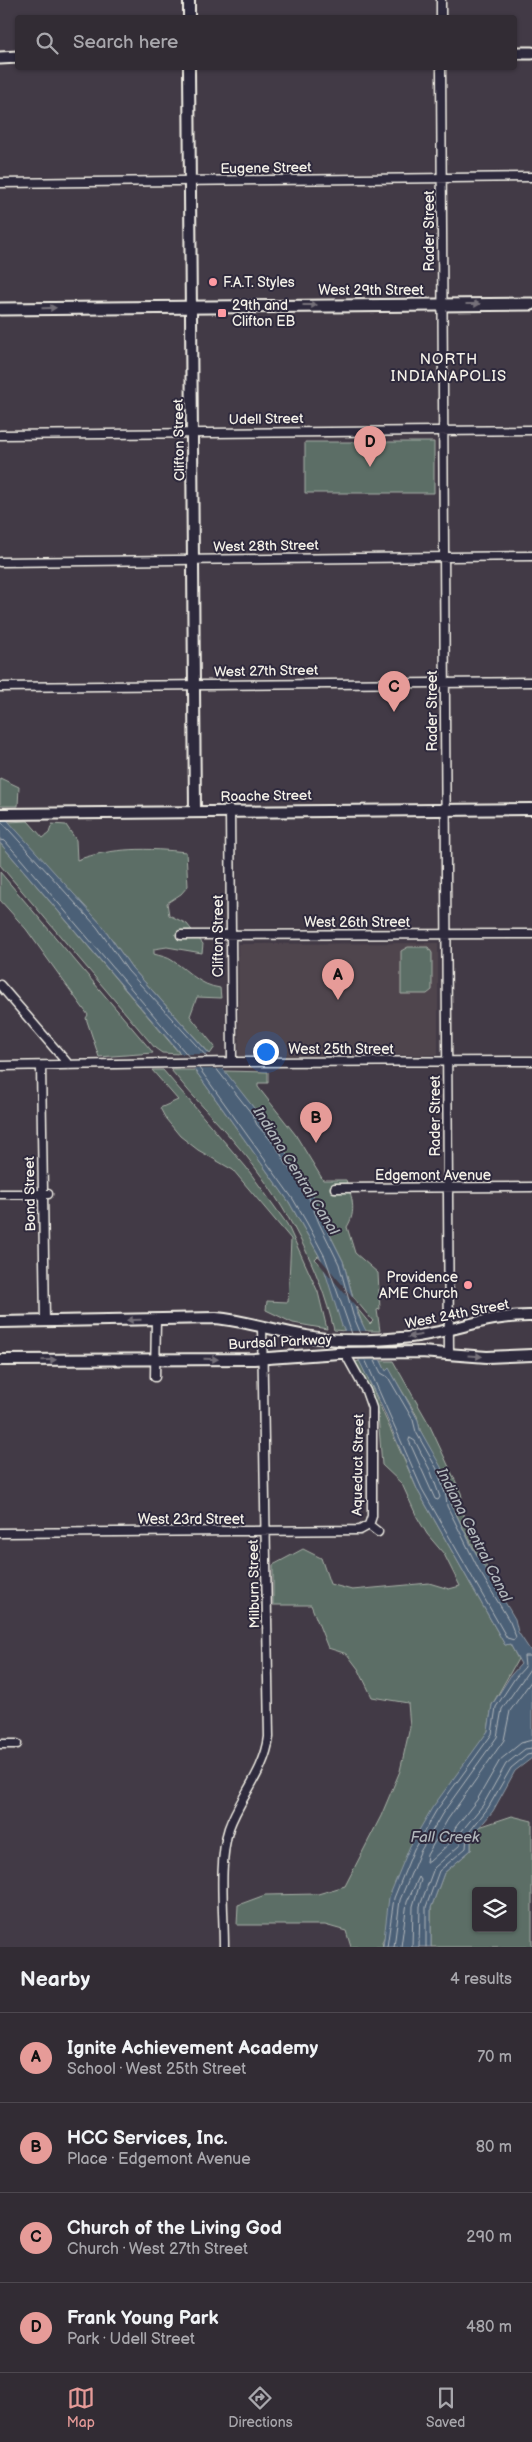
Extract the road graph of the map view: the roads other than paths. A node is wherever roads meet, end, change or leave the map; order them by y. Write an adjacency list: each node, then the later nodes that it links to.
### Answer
1 (189, 0): 3 (street)
2 (440, 0): 4 (street)
3 (189, 15)
4 (441, 15)
5 (517, 53): 6 (main road)
6 (532, 53)
7 (15, 57): 8 (main road)
8 (0, 58)
9 (189, 70): 13 (street, Clifton Street)
10 (441, 70): 12 (street, Rader Street)
11 (532, 177): 12 (street, Eugene Street)
12 (442, 178): 13 (street, Eugene Street); 15 (street, Rader Street)
13 (190, 181): 14 (street, Eugene Street); 17 (street, Clifton Street)
14 (0, 183)
15 (442, 304): 16 (main road, West 29th Street, one-way to 16); 17 (main road, West 29th Street, one-way to 15); 19 (street, Rader Street)
16 (532, 304)
17 (192, 306): 18 (main road, West 29th Street, one-way to 17); 21 (street, Clifton Street)
18 (0, 309)
19 (443, 430): 20 (street, Udell Street); 21 (street, Udell Street); 23 (street, Rader Street)
20 (532, 430)
21 (192, 433): 22 (street, Udell Street); 25 (street, Clifton Street)
22 (0, 435)
23 (444, 556): 24 (street, West 28th Street); 25 (street, West 28th Street); 27 (street, Rader Street)
24 (532, 556)
25 (194, 560): 26 (street, West 28th Street); 29 (street, Clifton Street)
26 (0, 562)
27 (445, 682): 28 (street, West 27th Street); 29 (street, West 27th Street); 31 (street, Rader Street)
28 (532, 682)
29 (194, 685): 30 (street, West 27th Street); 34 (street, Clifton Street)
30 (0, 687)
31 (445, 808): 32 (street, Roache Street); 33 (street, Roache Street); 37 (street, Rader Street)
32 (532, 809)
33 (230, 810): 34 (street, Roache Street); 36 (street, Clifton Street)
34 (195, 811): 35 (street, Roache Street)
35 (0, 814)
36 (232, 934): 37 (street, West 26th Street); 39 (street, West 26th Street); 43 (street, Clifton Street)
37 (446, 934): 38 (street, West 26th Street); 42 (street, Rader Street)
38 (532, 934)
39 (181, 935)
40 (0, 985): 44 (street)
41 (532, 1060): 42 (street, West 25th Street)
42 (447, 1061): 43 (street, West 25th Street); 47 (street, Rader Street)
43 (230, 1062): 44 (street, West 25th Street)
44 (69, 1065): 46 (street, West 25th Street)
45 (0, 1066): 46 (street, West 25th Street)
46 (40, 1066): 51 (street, Bond Street)
47 (448, 1187): 48 (street, Edgemont Avenue); 49 (street, Edgemont Avenue); 57 (street, Rader Street)
48 (532, 1187)
49 (335, 1188)
50 (0, 1194): 51 (street)
51 (45, 1194): 54 (street, Bond Street)
52 (532, 1316): 57 (street, West 24th Street)
53 (156, 1319): 54 (street, Burdsal Parkway, one-way to 54); 56 (street, Burdsal Parkway); 62 (street)
54 (45, 1321): 55 (street, Burdsal Parkway)
55 (0, 1322)
56 (262, 1326): 58 (street, Burdsal Parkway); 63 (street, Milburn Street)
57 (448, 1328): 58 (street, West 24th Street, one-way to 58); 60 (street, Rader Street)
58 (385, 1339)
59 (349, 1352): 60 (street, Burdsal Parkway); 63 (street, Burdsal Parkway); 66 (street, Aqueduct Street)
60 (449, 1354): 61 (street, Burdsal Parkway, one-way to 61)
61 (532, 1355)
62 (157, 1359): 63 (street, Burdsal Parkway, one-way to 63); 64 (street, Burdsal Parkway, one-way to 62); 65 (street)
63 (262, 1359): 67 (street, Milburn Street)
64 (0, 1360)
65 (155, 1377)
66 (369, 1525): 67 (street, West 23rd Street); 68 (street)
67 (265, 1531): 69 (street, West 23rd Street); 72 (street, Milburn Street)
68 (378, 1532)
69 (0, 1533)
70 (0, 1744): 71 (street)
71 (17, 1744)
72 (224, 1947)

